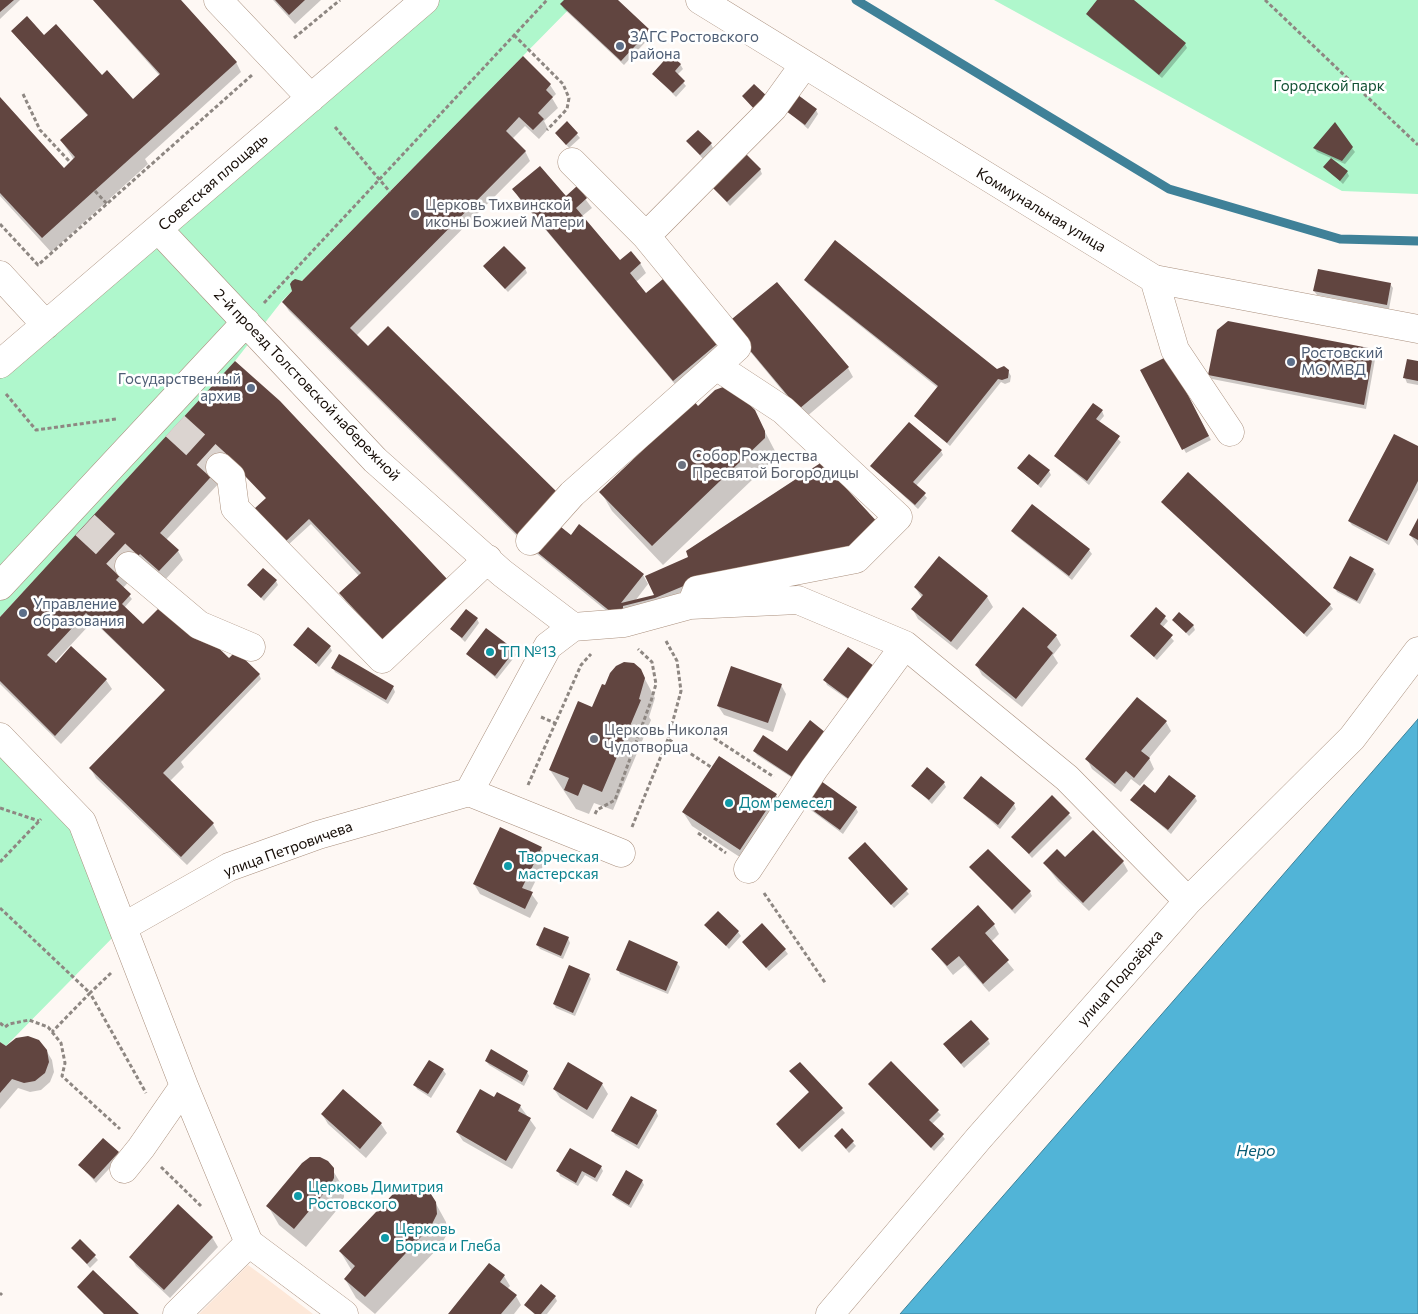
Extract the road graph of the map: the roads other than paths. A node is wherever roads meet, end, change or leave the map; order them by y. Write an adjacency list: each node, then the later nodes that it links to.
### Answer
1 (218, 0): 5 (street)
2 (425, 0): 5 (street, Советская площадь)
3 (700, 0): 4 (street, Коммунальная улица)
4 (804, 65): 8 (street); 10 (street, Коммунальная улица)
5 (311, 98): 7 (street, Советская площадь)
6 (572, 162): 8 (street)
7 (158, 229): 11 (street, 2-й проезд Толстовской набережной); 12 (street, Советская площадь)
8 (646, 236): 15 (street)
9 (0, 275): 12 (street)
10 (1154, 279): 13 (street, Коммунальная улица); 16 (street)
11 (246, 322): 19 (street, 2-й проезд Толстовской набережной); 20 (street)
12 (46, 325): 14 (street, Советская площадь)
13 (1418, 329)
14 (0, 364)
15 (716, 366): 19 (street); 21 (street)
16 (1230, 432)
17 (220, 467): 19 (street)
18 (129, 566): 24 (street)
19 (495, 566): 22 (street, 2-й проезд Толстовской набережной)
20 (0, 586)
21 (690, 605): 22 (street); 23 (street)
22 (573, 627): 27 (street)
23 (905, 645): 29 (street); 30 (street)
24 (251, 647)
25 (1418, 651): 30 (street, улица Подозёрка)
26 (0, 737): 31 (street)
27 (469, 792): 28 (street); 31 (street, улица Петровичева)
28 (621, 853)
29 (748, 869)
30 (1188, 901): 37 (street, улица Подозёрка)
31 (128, 940): 32 (street)
32 (184, 1086): 33 (street); 34 (street)
33 (124, 1169)
34 (248, 1243): 35 (street); 36 (street)
35 (177, 1314)
36 (344, 1314)
37 (830, 1314)

